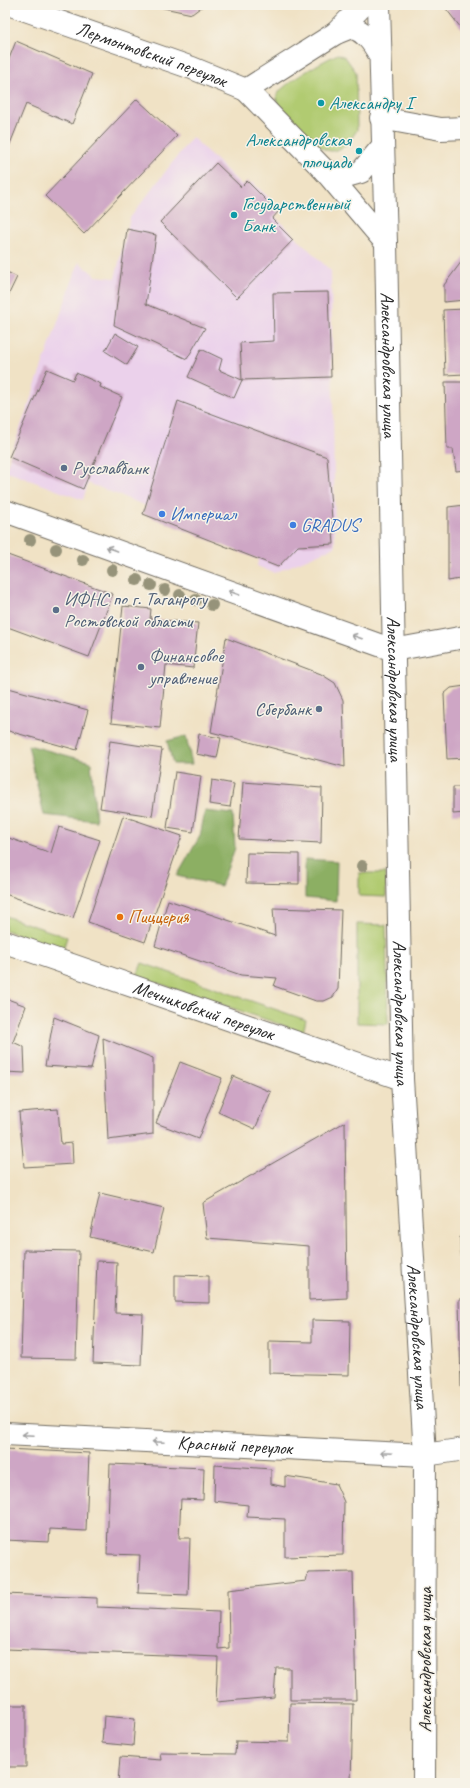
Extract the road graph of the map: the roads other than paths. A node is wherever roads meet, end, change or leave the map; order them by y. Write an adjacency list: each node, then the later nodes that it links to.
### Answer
1 (11, 5): 6 (main road, Лермонтовский переулок)
2 (363, 5): 4 (main road)
3 (379, 5): 5 (main road)
4 (336, 33): 5 (main road); 6 (main road)
5 (379, 54): 7 (main road)
6 (246, 90): 10 (main road)
7 (381, 118): 8 (main road); 9 (main road)
8 (465, 128)
9 (382, 147): 10 (main road); 11 (main road, Александровская улица)
10 (325, 171): 11 (main road)
11 (386, 243): 14 (main road, Александровская улица)
12 (5, 511): 14 (main road, one-way to 12)
13 (465, 637): 14 (main road)
14 (394, 650): 16 (main road, Александровская улица)
15 (5, 942): 16 (main road, Мечниковский переулок)
16 (402, 1079): 19 (main road, Александровская улица)
17 (5, 1434): 19 (main road, Красный переулок, one-way to 17)
18 (465, 1449): 19 (main road, Красный переулок)
19 (425, 1455): 20 (main road, Александровская улица)
20 (424, 1783)

